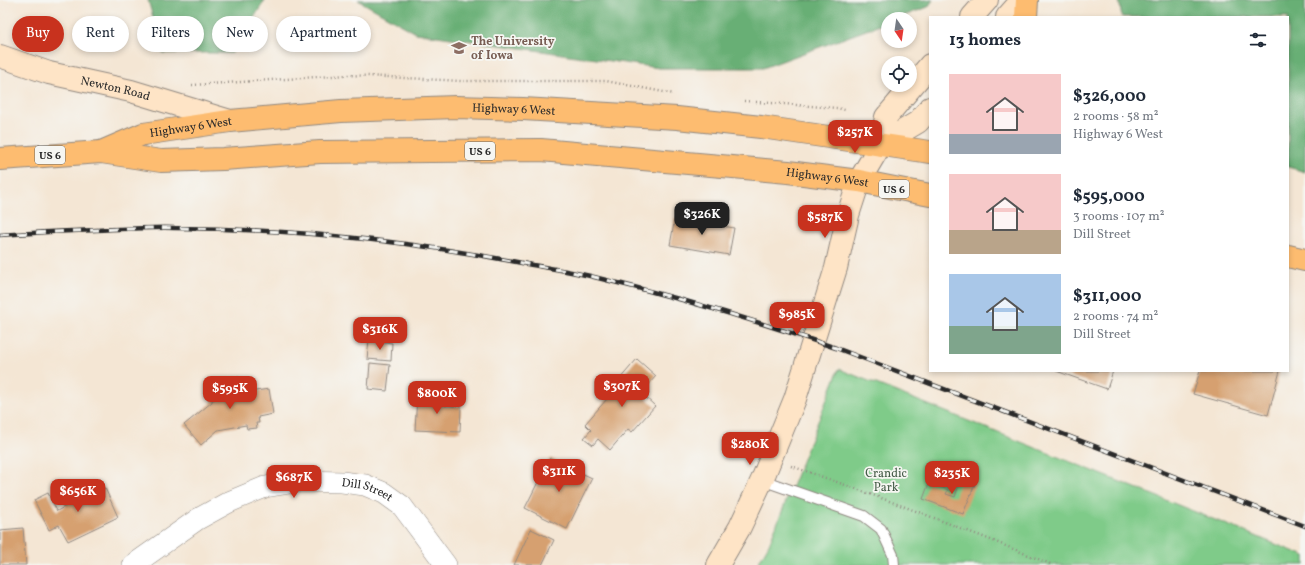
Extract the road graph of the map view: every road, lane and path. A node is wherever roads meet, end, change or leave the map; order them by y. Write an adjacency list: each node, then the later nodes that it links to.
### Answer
1 (987, 0): 4 (street)
2 (1022, 0): 5 (street)
3 (1027, 0): 6 (main road)
4 (973, 16)
5 (1008, 16)
6 (1026, 16)
7 (0, 56): 14 (street, Newton Road)
8 (929, 66): 15 (street)
9 (191, 85): 10 (path)
10 (679, 95)
11 (742, 101): 13 (path)
12 (929, 109): 15 (street)
13 (845, 110)
14 (230, 121): 15 (main road, Highway 6 West / US 6); 16 (main road, Highway 6 West / US 6)
15 (881, 144): 17 (main road, Highway 6 West / US 6); 19 (street)
16 (101, 152): 18 (main road, Highway 6 West / US 6); 19 (main road, Highway 6 West / US 6)
17 (929, 152)
18 (0, 159)
19 (859, 181): 20 (main road, Highway 6 West / US 6); 24 (street)
20 (929, 195)
21 (1289, 256): 22 (main road)
22 (1305, 260)
23 (788, 465): 29 (path)
24 (762, 480): 27 (street); 28 (lane)
25 (134, 565): 26 (street, Dill Street)
26 (446, 565)
27 (718, 565)
28 (894, 565)
29 (1053, 565)

